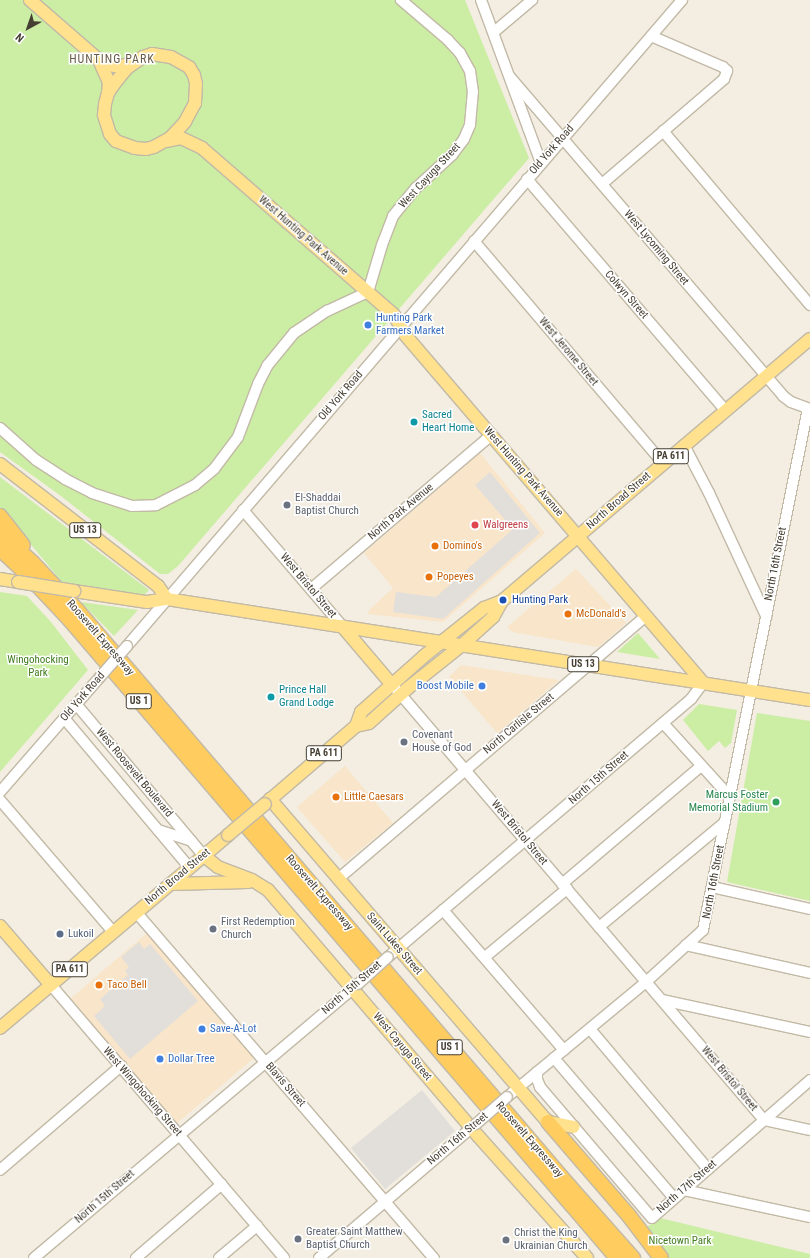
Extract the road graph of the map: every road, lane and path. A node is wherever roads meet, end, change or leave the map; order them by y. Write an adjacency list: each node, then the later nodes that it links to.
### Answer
1 (30, 0): 8 (main road, West Hunting Park Avenue)
2 (401, 0): 21 (street, West Cayuga Street)
3 (481, 0): 6 (street, West Lycoming Street)
4 (532, 0): 6 (street)
5 (682, 0): 7 (street, Old York Road)
6 (494, 32): 10 (street, West Lycoming Street)
7 (650, 36): 13 (street); 14 (street, Old York Road)
8 (99, 60): 9 (main road, West Hunting Park Avenue); 11 (main road, West Hunting Park Avenue)
9 (135, 62): 11 (main road, West Hunting Park Avenue); 12 (main road, West Hunting Park Avenue)
10 (510, 77): 14 (street, West Lycoming Street); 17 (street, West Lycoming Street)
11 (108, 94): 15 (main road, West Hunting Park Avenue)
12 (190, 114): 15 (main road, West Hunting Park Avenue); 16 (main road, West Hunting Park Avenue)
13 (663, 131): 19 (street); 22 (street)
14 (562, 138): 17 (street, Old York Road); 19 (street, West Lycoming Street)
15 (167, 141): 16 (main road, West Hunting Park Avenue)
16 (202, 148): 21 (main road, West Hunting Park Avenue)
17 (541, 163): 18 (street, Old York Road)
18 (527, 179): 20 (street, Old York Road); 27 (street, Colwyn Street)
19 (602, 184): 25 (street, West Lycoming Street)
20 (474, 241): 23 (street, Old York Road); 31 (street, West Jerome Street)
21 (368, 292): 23 (main road, West Hunting Park Avenue); 28 (street)
22 (810, 305)
23 (401, 326): 29 (main road, West Hunting Park Avenue); 33 (street, Old York Road)
24 (810, 339): 25 (main road, North Broad Street / PA 611)
25 (765, 376): 26 (street, West Lycoming Street); 27 (main road, North Broad Street / PA 611)
26 (809, 408): 44 (street, North 16th Street)
27 (725, 410): 30 (main road, North Broad Street / PA 611)
28 (0, 428)
29 (491, 436): 36 (main road, West Hunting Park Avenue); 40 (street, North Park Avenue)
30 (684, 445): 31 (main road, North Broad Street / PA 611); 44 (street)
31 (663, 463): 36 (main road, North Broad Street / PA 611)
32 (0, 464): 41 (main road, US 13)
33 (243, 510): 40 (street, West Bristol Street); 41 (street, Old York Road)
34 (0, 516): 39 (highway, US 1)
35 (0, 533): 39 (highway, Roosevelt Expressway / US 1)
36 (578, 536): 42 (main road, North Broad Street / PA 611); 43 (main road, West Hunting Park Avenue)
37 (0, 549): 120 (highway, Roosevelt Expressway / US 1)
38 (0, 579): 41 (main road, US 13, bridge)
39 (55, 586): 121 (highway, Roosevelt Expressway / US 1)
40 (311, 589): 45 (street, West Bristol Street)
41 (167, 598): 45 (main road, US 13); 54 (street, Old York Road, bridge)
42 (502, 601): 46 (main road, North Broad Street / PA 611); 47 (main road, North Broad Street / PA 611)
43 (646, 616): 48 (street, North Carlisle Street); 49 (main road, West Hunting Park Avenue)
44 (766, 616): 51 (street, North 16th Street)
45 (342, 626): 46 (main road, US 13); 50 (main road, West Bristol Street)
46 (441, 642): 47 (main road, US 13); 50 (main road, North Broad Street / PA 611)
47 (462, 645): 48 (main road, US 13); 52 (main road, North Broad Street / PA 611)
48 (588, 665): 49 (main road, US 13); 59 (street, North Carlisle Street)
49 (704, 683): 51 (main road, US 13); 56 (street, North 15th Street)
50 (392, 685): 52 (street, West Bristol Street); 57 (main road, North Broad Street / PA 611)
51 (751, 691): 53 (main road, US 13); 61 (street, North 16th Street)
52 (400, 695): 57 (main road, North Broad Street / PA 611); 59 (street, West Bristol Street)
53 (810, 700)
54 (76, 704): 55 (street, Old York Road); 67 (street, West Roosevelt Boulevard)
55 (64, 718): 60 (street, Old York Road); 65 (street, West Roosevelt Boulevard)
56 (663, 723): 58 (street); 66 (street, North 15th Street)
57 (356, 726): 63 (main road, North Broad Street / PA 611)
58 (701, 766): 61 (street); 73 (street)
59 (465, 770): 66 (street, West Bristol Street); 70 (street, North Carlisle Street)
60 (0, 792)
61 (730, 797): 64 (street, North 16th Street)
62 (0, 800): 80 (street)
63 (267, 802): 68 (main road, North Broad Street / PA 611, bridge); 70 (main road, Saint Lukes Street)
64 (725, 822): 74 (street, North 16th Street); 79 (street)
65 (158, 830): 67 (street, West Roosevelt Boulevard); 69 (street, West Roosevelt Boulevard)
66 (525, 840): 73 (street, West Bristol Street); 76 (street, North 15th Street)
67 (191, 841): 68 (street, West Roosevelt Boulevard)
68 (203, 855): 69 (main road, North Broad Street / PA 611); 72 (main road, West Cayuga Street)
69 (189, 867): 71 (main road, North Broad Street / PA 611)
70 (338, 879): 82 (main road, Saint Lukes Street)
71 (170, 884): 72 (main road); 77 (main road, North Broad Street / PA 611)
72 (261, 885): 87 (main road, West Cayuga Street)
73 (564, 886): 79 (street, West Bristol Street); 83 (street)
74 (712, 887): 75 (street); 81 (street, North 16th Street)
75 (810, 909)
76 (444, 910): 82 (street, North 15th Street); 83 (street)
77 (136, 912): 80 (main road, North Broad Street / PA 611); 94 (street, Blavis Street)
78 (0, 926): 86 (main road, West Wingohocking Street)
79 (599, 927): 85 (street, West Bristol Street)
80 (113, 932): 86 (main road, North Broad Street / PA 611)
81 (686, 945): 84 (street); 85 (street, North 16th Street)
82 (393, 953): 87 (street, North 15th Street, bridge); 98 (main road, Saint Lukes Street)
83 (485, 958): 92 (street)
84 (810, 972)
85 (646, 982): 88 (street, West Bristol Street); 90 (street, North 16th Street)
86 (51, 986): 89 (main road, North Broad Street / PA 611); 95 (street, West Wingohocking Street)
87 (355, 986): 94 (street, North 15th Street); 101 (main road, West Cayuga Street)
88 (662, 1000): 91 (street); 99 (street, West Bristol Street)
89 (0, 1028)
90 (590, 1029): 92 (street, North 16th Street); 105 (street)
91 (810, 1032)
92 (564, 1050): 93 (street, North 16th Street)
93 (554, 1058): 96 (street, North 16th Street); 109 (street)
94 (266, 1062): 104 (street, North 15th Street); 110 (street, Blavis Street)
95 (121, 1066): 104 (street, West Wingohocking Street); 106 (street)
96 (537, 1072): 98 (street, North 16th Street); 102 (street, North 17th Street)
97 (810, 1080): 99 (street, North 17th Street)
98 (518, 1088): 100 (main road, Saint Lukes Street); 101 (street, North 16th Street, bridge)
99 (764, 1120): 103 (street, West Bristol Street); 105 (street, North 17th Street)
100 (548, 1122): 102 (main road); 122 (highway)
101 (474, 1126): 110 (street, North 16th Street); 119 (main road, West Cayuga Street)
102 (574, 1127): 109 (street, North 17th Street)
103 (810, 1130)
104 (179, 1134): 107 (street, West Wingohocking Street); 114 (street, North 15th Street)
105 (708, 1169): 108 (street, North 17th Street)
106 (0, 1170)
107 (222, 1184): 112 (street, West Wingohocking Street); 115 (street)
108 (684, 1190): 109 (street, North 17th Street); 111 (street)
109 (674, 1198)
110 (385, 1202): 113 (street, Blavis Street); 118 (street, North 16th Street)
111 (810, 1217)
112 (257, 1226): 116 (street); 117 (street, West Wingohocking Street)
113 (428, 1256)
114 (34, 1258)
115 (136, 1258)
116 (219, 1258)
117 (284, 1258)
118 (319, 1258)
119 (587, 1258)
120 (617, 1258)
121 (633, 1258)
122 (661, 1258)

